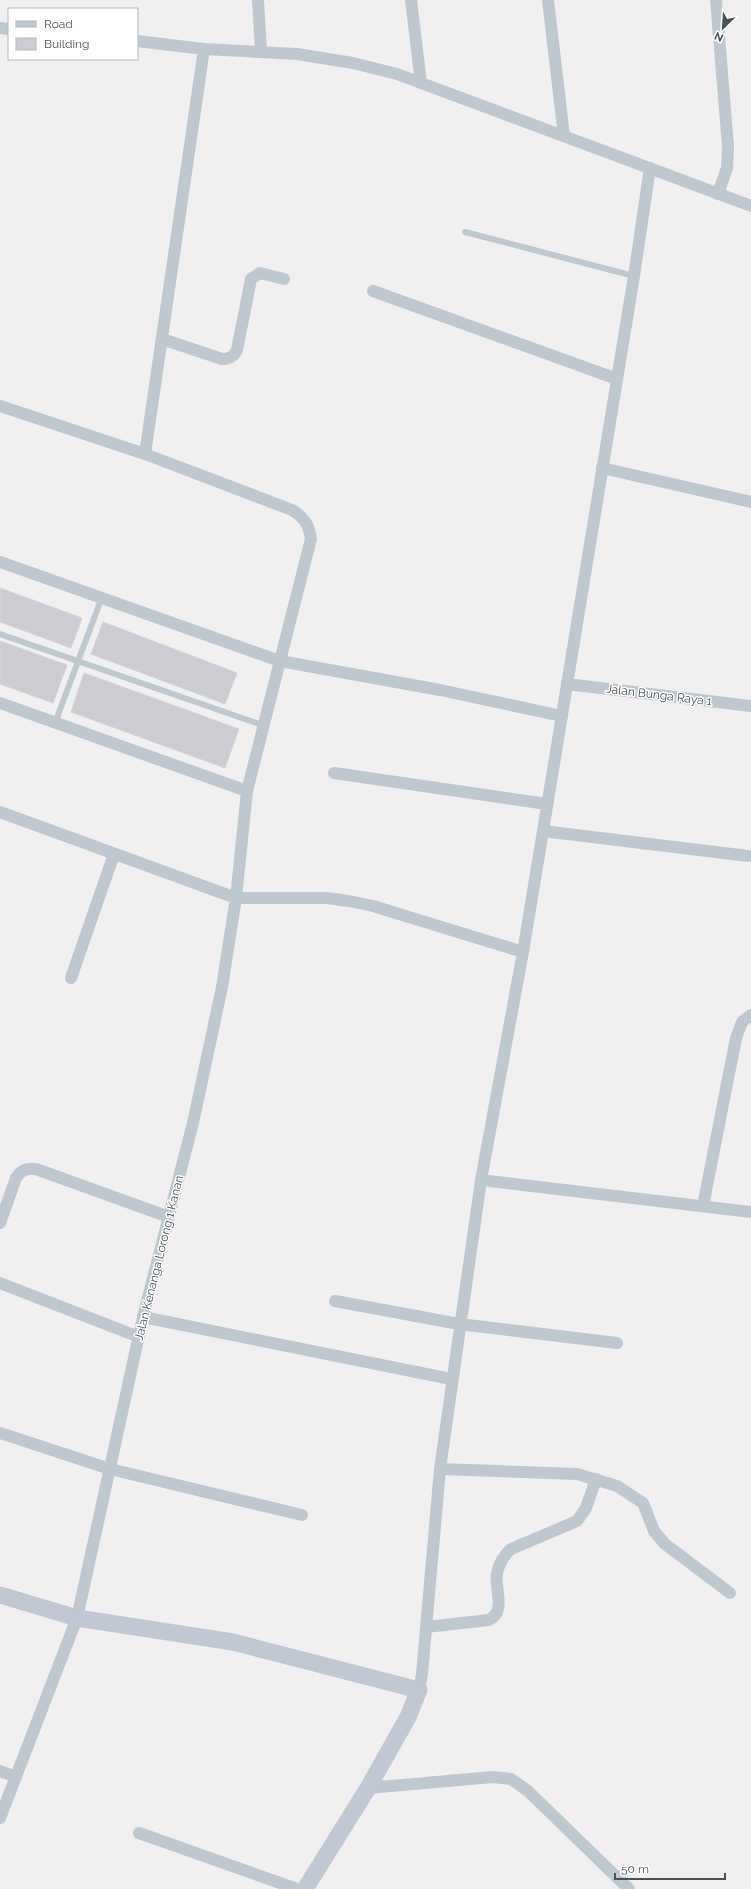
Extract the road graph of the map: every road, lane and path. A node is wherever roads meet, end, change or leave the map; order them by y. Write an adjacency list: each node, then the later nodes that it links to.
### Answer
1 (258, 0): 7 (street)
2 (412, 0): 8 (street)
3 (548, 0): 9 (street)
4 (716, 0): 11 (street)
5 (138, 41): 6 (street)
6 (204, 49): 7 (street); 17 (street)
7 (261, 51): 8 (street)
8 (421, 83): 9 (street)
9 (564, 136): 10 (street)
10 (650, 168): 11 (street); 14 (street)
11 (718, 194): 12 (street)
12 (751, 206)
13 (464, 232): 14 (lane)
14 (634, 276): 18 (street)
15 (284, 279): 17 (street)
16 (374, 291): 18 (street)
17 (162, 340): 20 (street)
18 (617, 379): 21 (street)
19 (0, 406): 20 (street, Jalan Kenanga Lorong 1 Kanan)
20 (145, 454): 26 (street, Jalan Kenanga Lorong 1 Kanan)
21 (602, 468): 22 (street); 28 (street)
22 (751, 502)
23 (0, 562): 24 (street)
24 (102, 597): 26 (street); 27 (lane)
25 (0, 634): 27 (lane)
26 (280, 661): 31 (street); 33 (street, Jalan Kenanga Lorong 1 Kanan)
27 (78, 662): 32 (lane); 33 (lane)
28 (567, 684): 30 (street, Jalan Bunga Raya 1); 31 (street)
29 (0, 703): 32 (street)
30 (751, 706)
31 (562, 716): 36 (street)
32 (55, 723): 35 (street)
33 (262, 725): 35 (street, Jalan Kenanga Lorong 1 Kanan)
34 (334, 773): 36 (street)
35 (247, 790): 41 (street, Jalan Kenanga Lorong 1 Kanan)
36 (547, 804): 38 (street)
37 (0, 812): 39 (street)
38 (543, 831): 40 (street); 42 (street)
39 (114, 854): 41 (street); 43 (street)
40 (748, 856)
41 (236, 898): 42 (street); 48 (street, Jalan Kenanga Lorong 1 Kanan)
42 (523, 952): 45 (street)
43 (71, 978)
44 (751, 1016): 46 (street)
45 (481, 1180): 46 (street); 53 (street)
46 (703, 1206): 47 (street)
47 (751, 1212)
48 (169, 1217): 49 (street); 52 (street, Jalan Kenanga Lorong 1 Kanan)
49 (0, 1223)
50 (0, 1283): 54 (street)
51 (335, 1301): 53 (street)
52 (143, 1317): 54 (street, Jalan Kenanga Lorong 1 Kanan); 56 (street)
53 (459, 1324): 55 (street); 56 (street)
54 (139, 1337): 58 (street, Jalan Kenanga Lorong 1 Kanan)
55 (617, 1343)
56 (451, 1379): 59 (street)
57 (0, 1433): 58 (street)
58 (110, 1469): 61 (street); 64 (street, Jalan Kenanga Lorong 1 Kanan)
59 (440, 1469): 60 (street); 65 (street)
60 (596, 1479): 62 (street); 65 (street)
61 (302, 1515)
62 (730, 1593)
63 (0, 1595): 64 (street)
64 (77, 1618): 66 (street); 68 (street, Jalan Kenanga Lorong 1 Kanan)
65 (426, 1626): 66 (street)
66 (419, 1690): 69 (street)
67 (0, 1771): 68 (street)
68 (16, 1777): 70 (street, Jalan Kenanga Lorong 1 Kanan)
69 (368, 1788): 73 (street); 74 (street)
70 (0, 1818)
71 (139, 1833): 72 (street)
72 (297, 1889)
73 (305, 1889)
74 (629, 1889)

